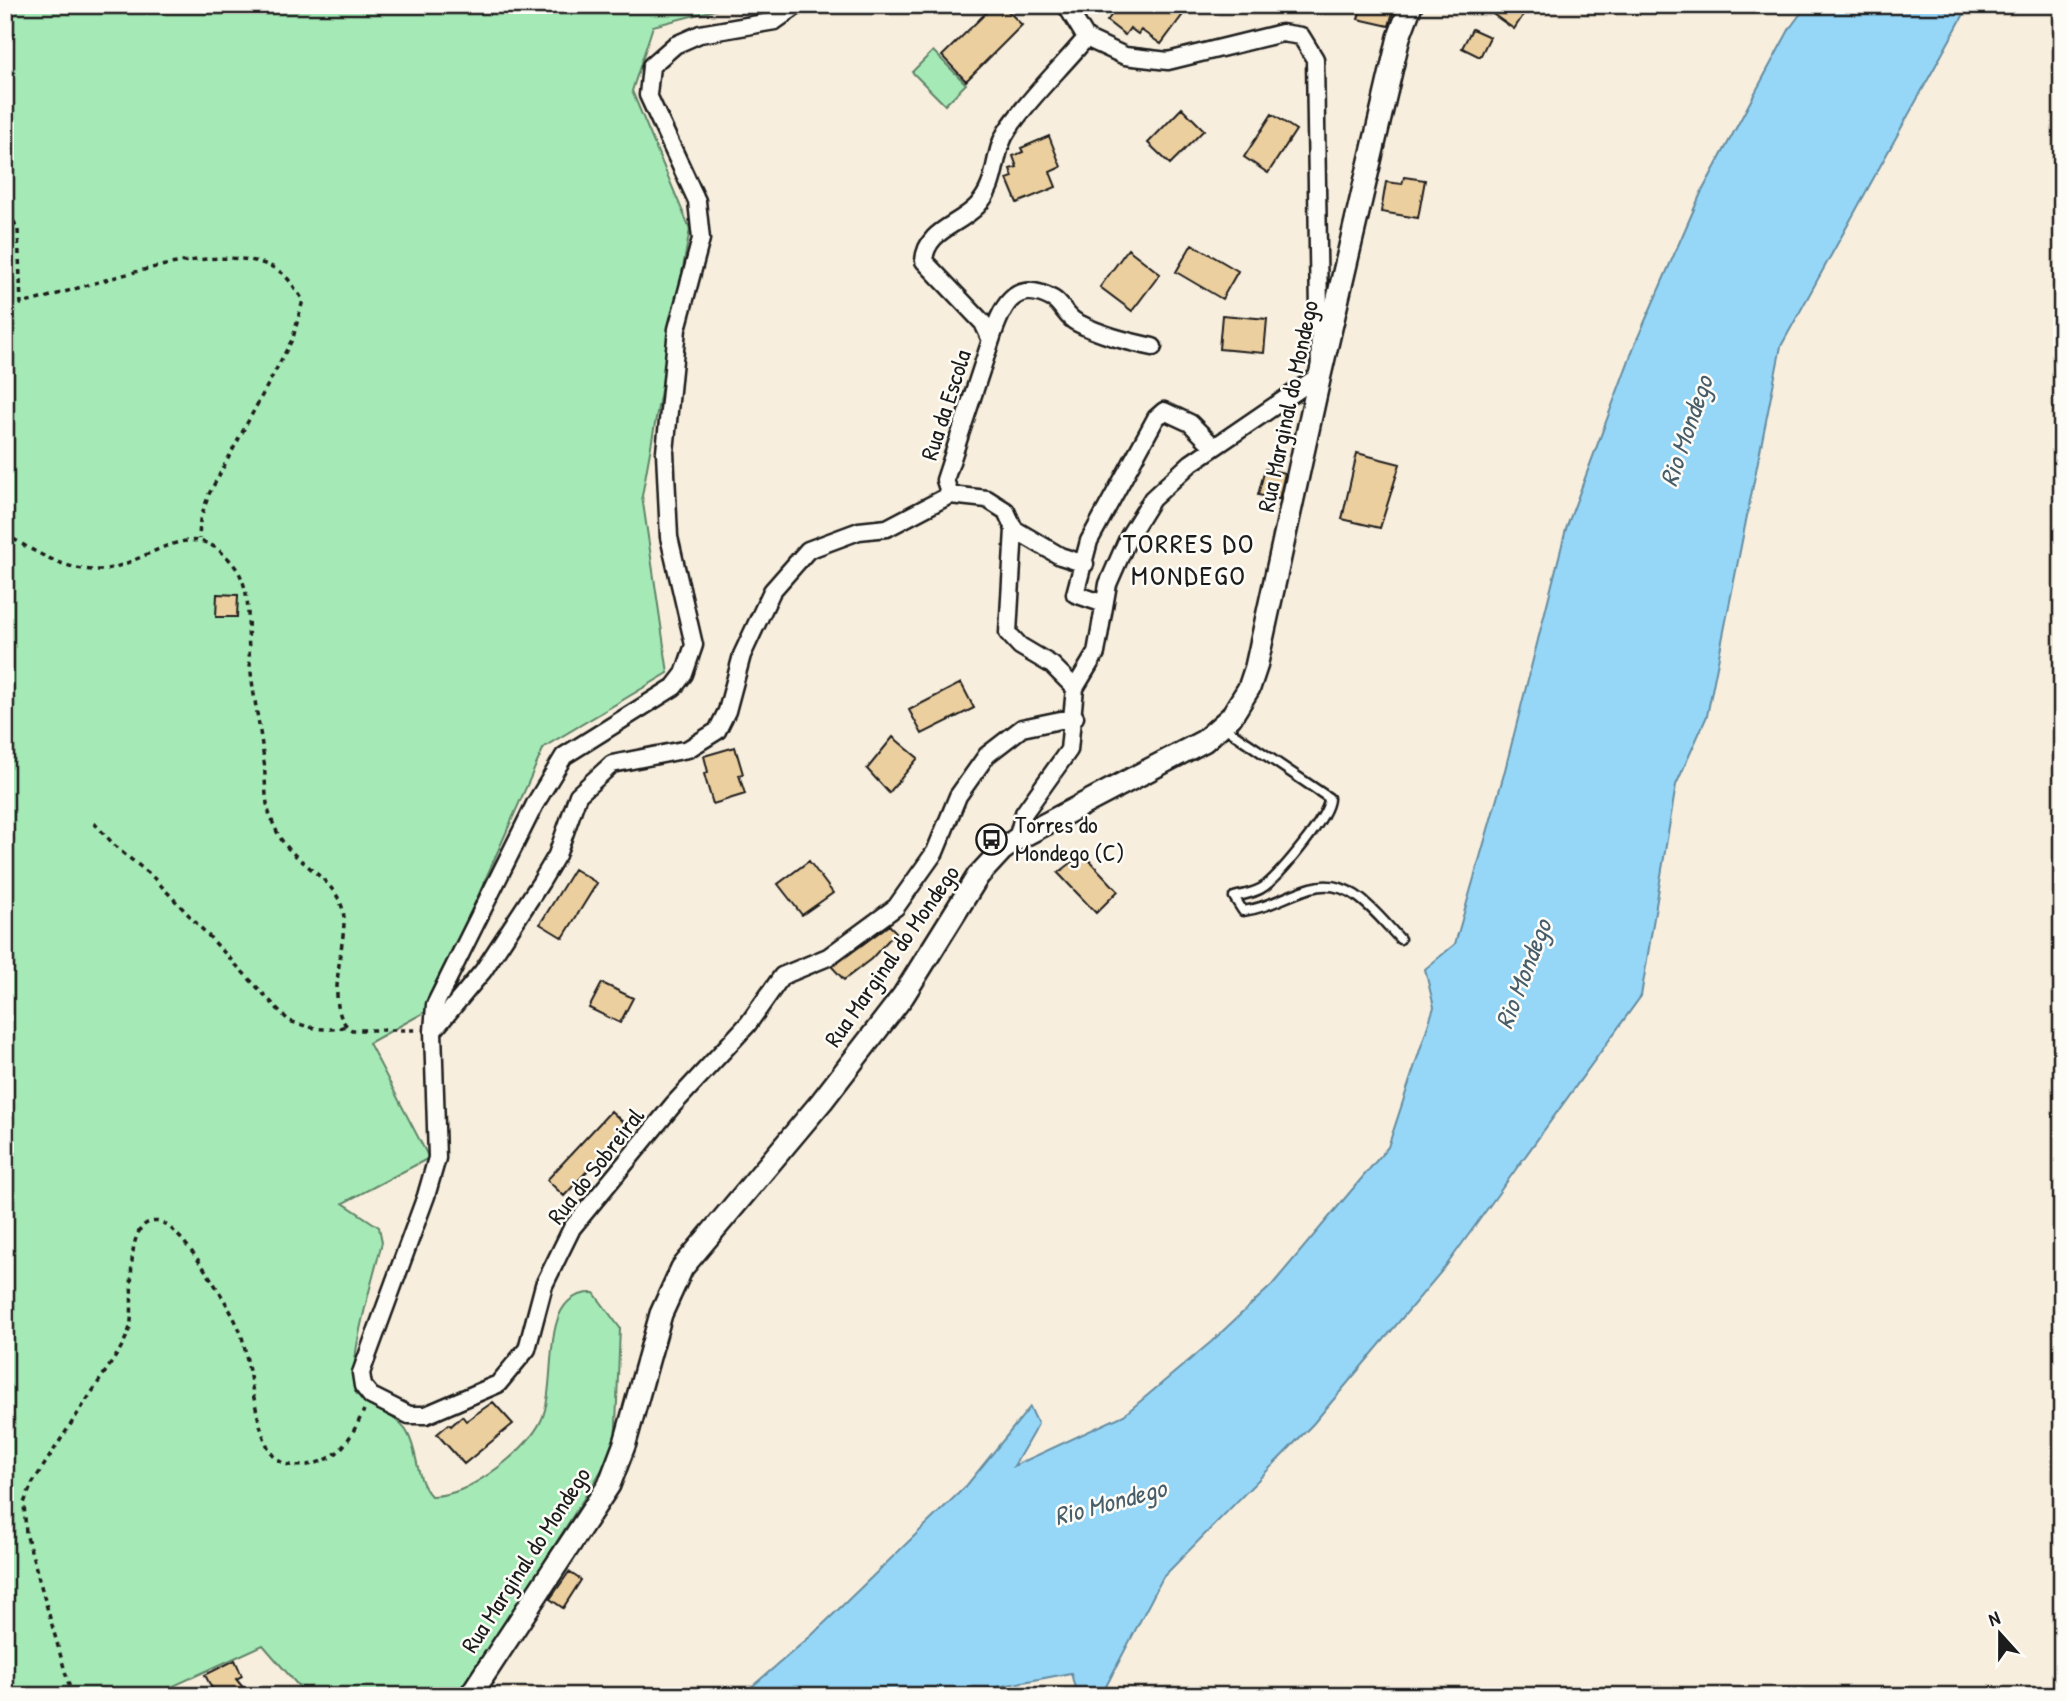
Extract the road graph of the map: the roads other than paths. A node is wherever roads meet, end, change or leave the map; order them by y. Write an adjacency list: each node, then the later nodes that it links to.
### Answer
1 (798, 5): 18 (street)
2 (1066, 5): 4 (street)
3 (1411, 5): 7 (main road, Rua Marginal do Mondego)
4 (1086, 38): 5 (street, Rua da Escola); 7 (street)
5 (991, 340): 6 (street); 9 (street, Rua da Escola)
6 (1153, 347)
7 (1320, 375): 8 (street); 15 (main road, Rua Marginal do Mondego)
8 (1214, 447): 11 (street); 12 (street)
9 (950, 495): 10 (street); 18 (street)
10 (1014, 529): 11 (street); 13 (street)
11 (1085, 564): 12 (street)
12 (1104, 604): 13 (street)
13 (1075, 688): 14 (street)
14 (1074, 717): 16 (street); 18 (street, Rua do Sobreiral)
15 (1221, 726): 16 (main road, Rua Marginal do Mondego); 17 (lane)
16 (1017, 839): 19 (main road, Rua Marginal do Mondego)
17 (1400, 939)
18 (433, 1031)
19 (470, 1696)

